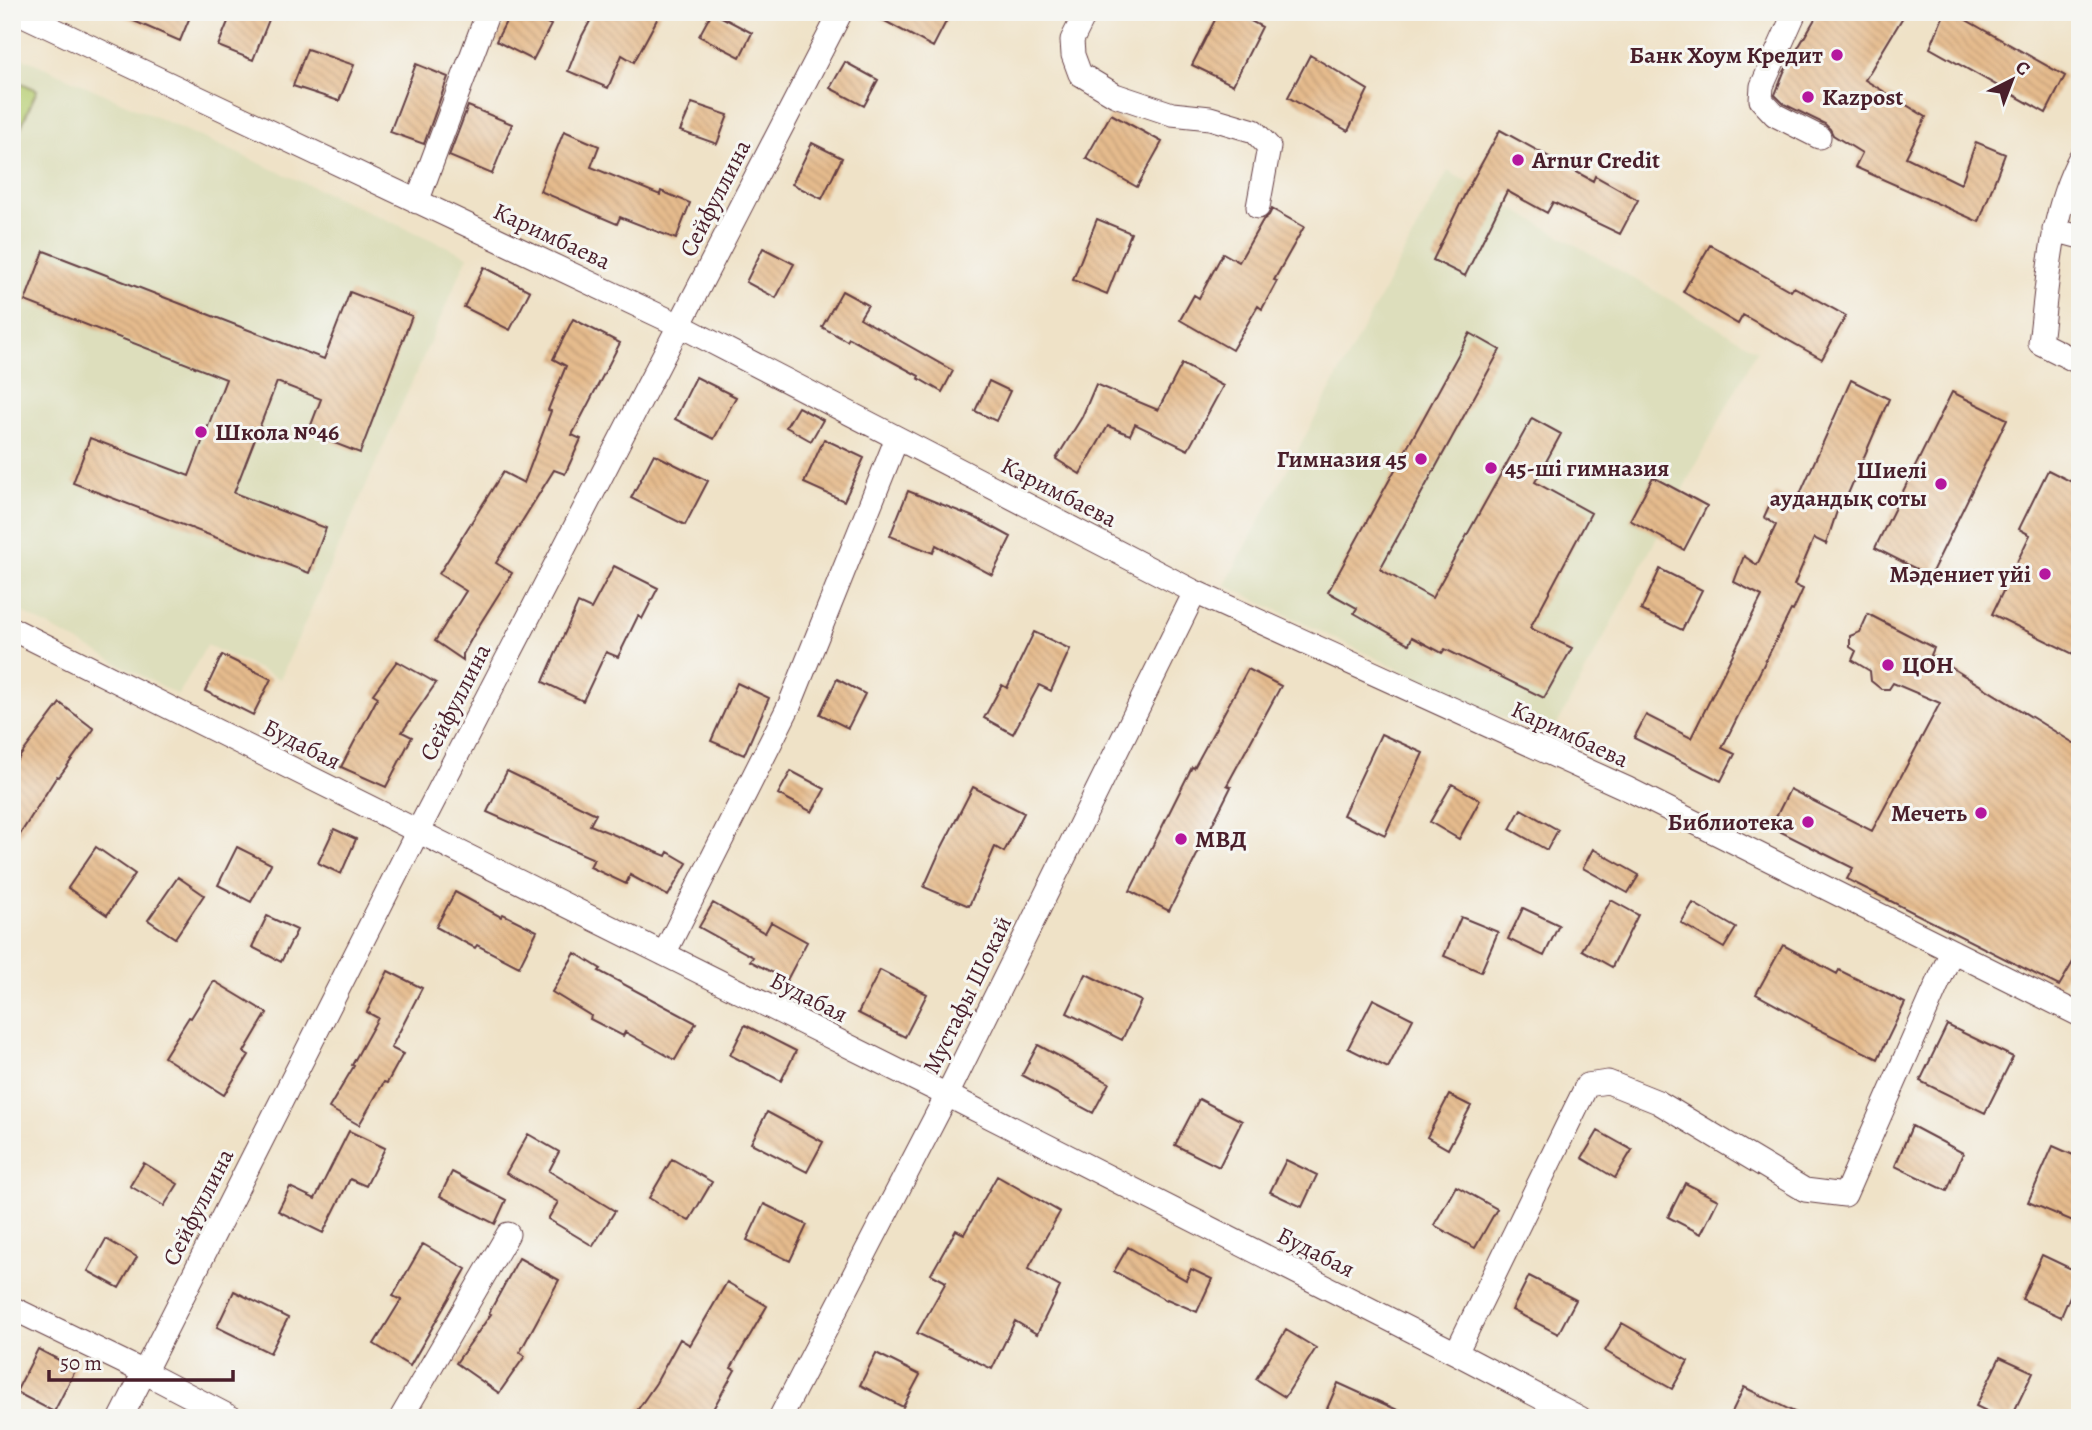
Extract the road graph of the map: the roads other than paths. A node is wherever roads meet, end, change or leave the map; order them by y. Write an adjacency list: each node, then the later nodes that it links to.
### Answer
1 (17, 12): 8 (street, Каримбаева)
2 (488, 12): 8 (street)
3 (841, 12): 12 (street, Сейфуллина)
4 (1086, 12): 9 (street)
5 (1795, 12): 6 (street)
6 (1819, 137)
7 (2080, 158): 10 (street)
8 (417, 201): 12 (street, Каримбаева)
9 (1258, 207)
10 (2054, 230): 11 (street); 13 (street)
11 (2080, 237)
12 (679, 325): 14 (street, Каримбаева); 17 (street, Сейфуллина)
13 (2080, 363)
14 (897, 438): 15 (street, Каримбаева); 19 (street)
15 (1195, 592): 18 (street, Каримбаева); 21 (street, Мустафы Шокай)
16 (12, 629): 17 (street, Будабая)
17 (418, 831): 19 (street, Будабая); 25 (street, Сейфуллина)
18 (1952, 951): 20 (street, Каримбаева); 24 (street)
19 (664, 954): 21 (street, Будабая)
20 (2080, 1015)
21 (947, 1096): 24 (street, Будабая); 29 (street, Мустафы Шокай)
22 (508, 1234): 28 (street)
23 (12, 1308): 25 (street)
24 (1456, 1353): 30 (street, Будабая)
25 (144, 1372): 26 (street, Сейфуллина); 27 (street)
26 (121, 1418)
27 (232, 1418)
28 (401, 1418)
29 (780, 1418)
30 (1580, 1418)

